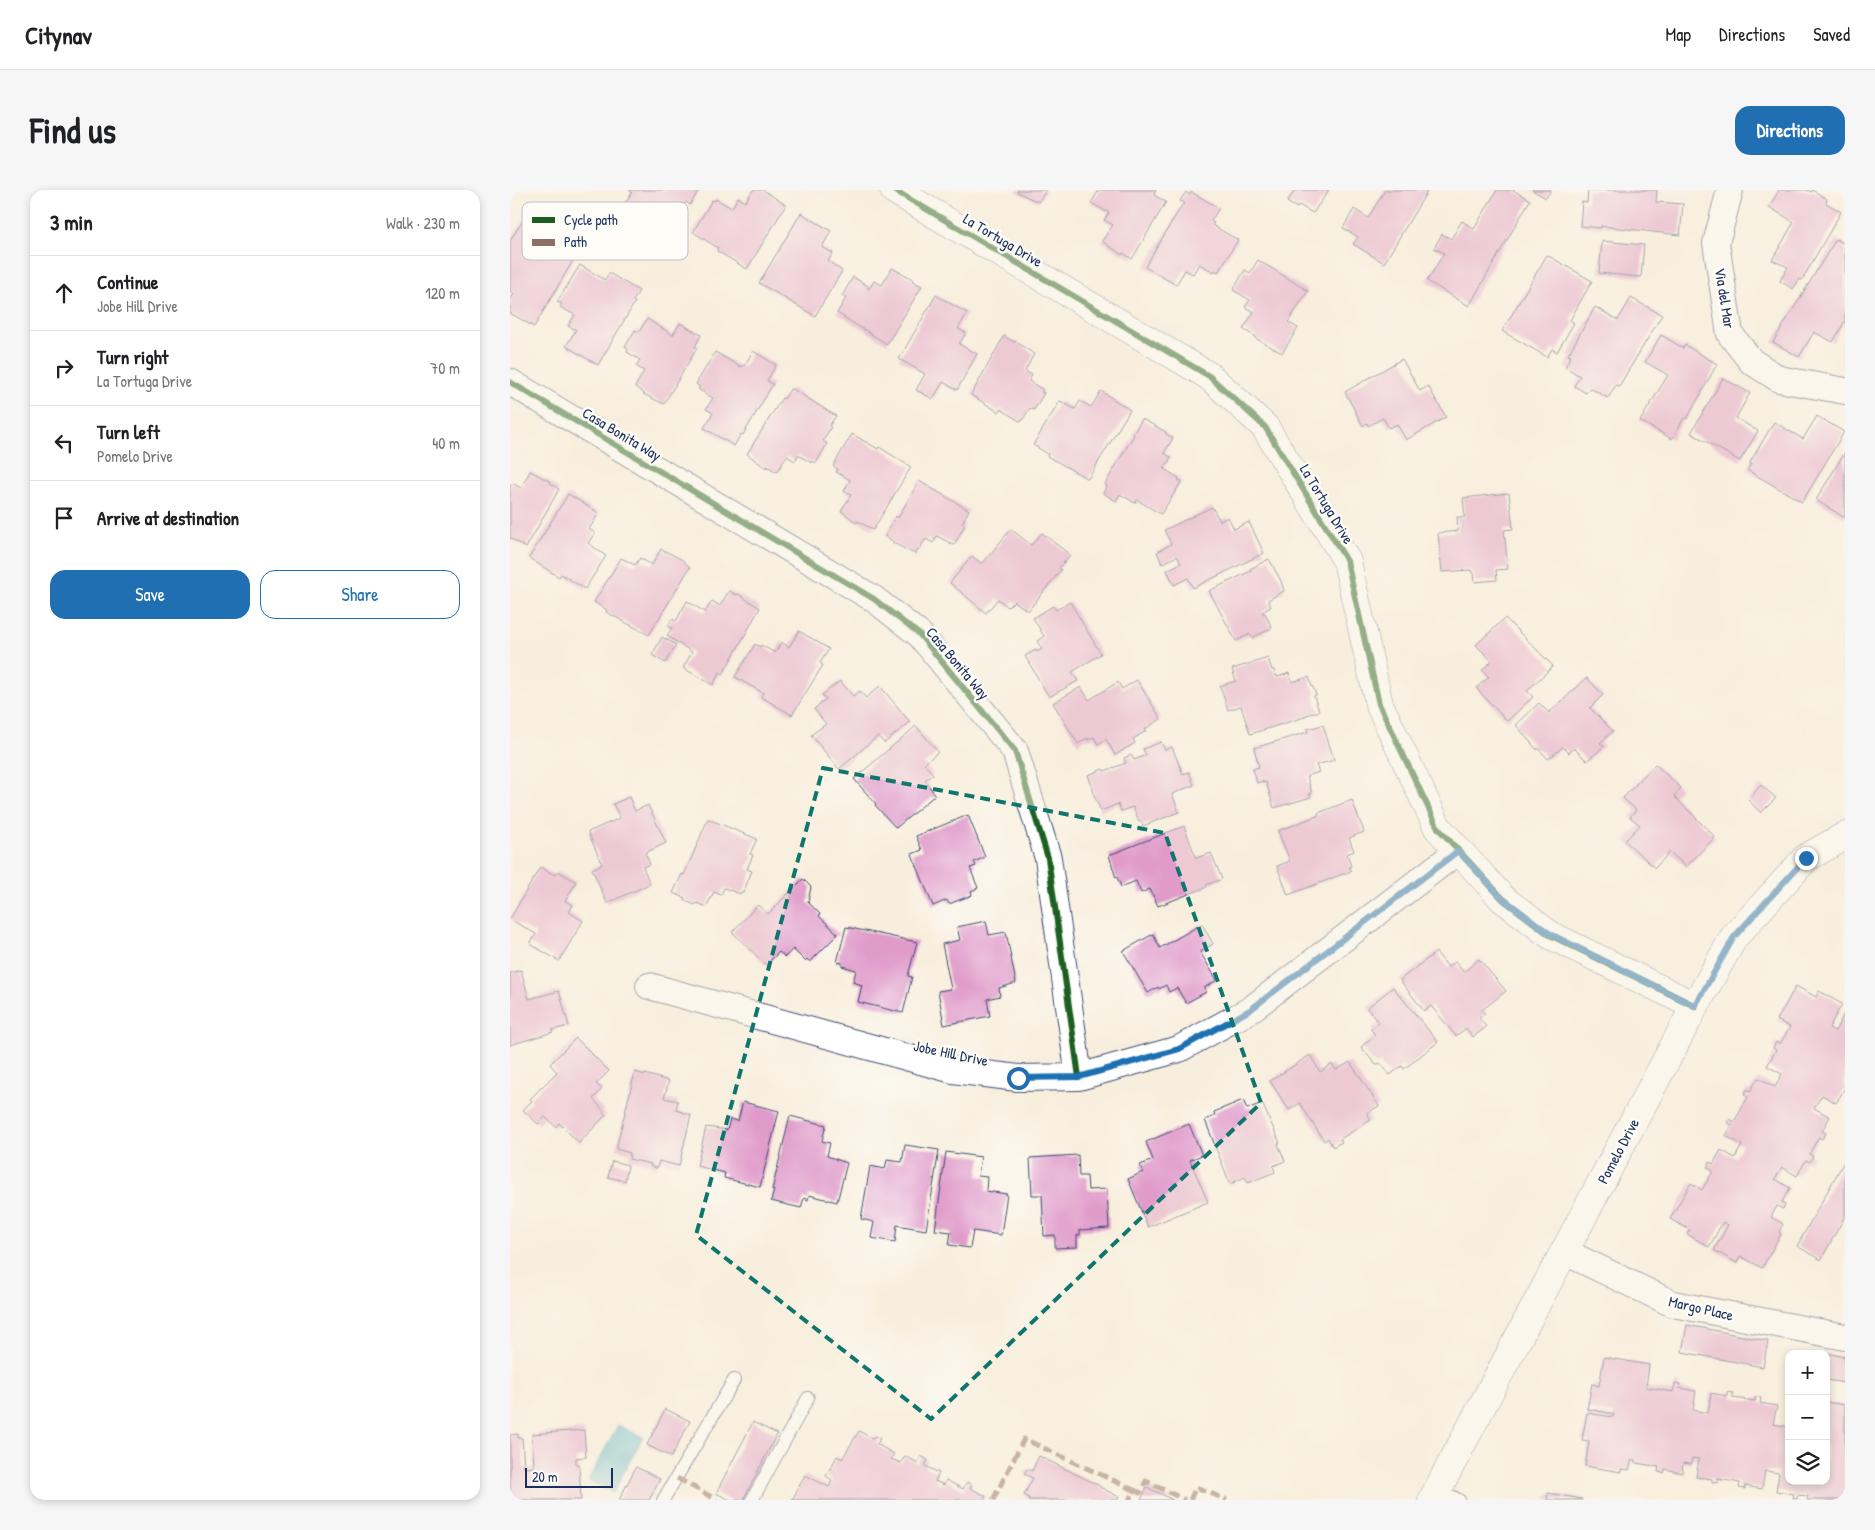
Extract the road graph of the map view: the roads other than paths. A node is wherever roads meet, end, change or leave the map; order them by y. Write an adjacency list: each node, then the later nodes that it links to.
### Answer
1 (894, 190): 6 (street, La Tortuga Drive)
2 (1730, 190): 4 (street, Via del Mar)
3 (510, 382): 9 (street, Casa Bonita Way)
4 (1845, 391)
5 (1845, 836): 8 (street, Pomelo Drive)
6 (1458, 851): 8 (street, La Tortuga Drive); 9 (street, Jobe Hill Drive)
7 (649, 986): 9 (street, Jobe Hill Drive)
8 (1695, 1006): 10 (street, Pomelo Drive)
9 (1079, 1077)
10 (1565, 1252): 11 (street, Margo Place); 14 (street, Pomelo Drive)
11 (1845, 1337)
12 (734, 1380): 15 (lane)
13 (808, 1398): 16 (lane)
14 (1443, 1496)
15 (663, 1500)
16 (752, 1500)

